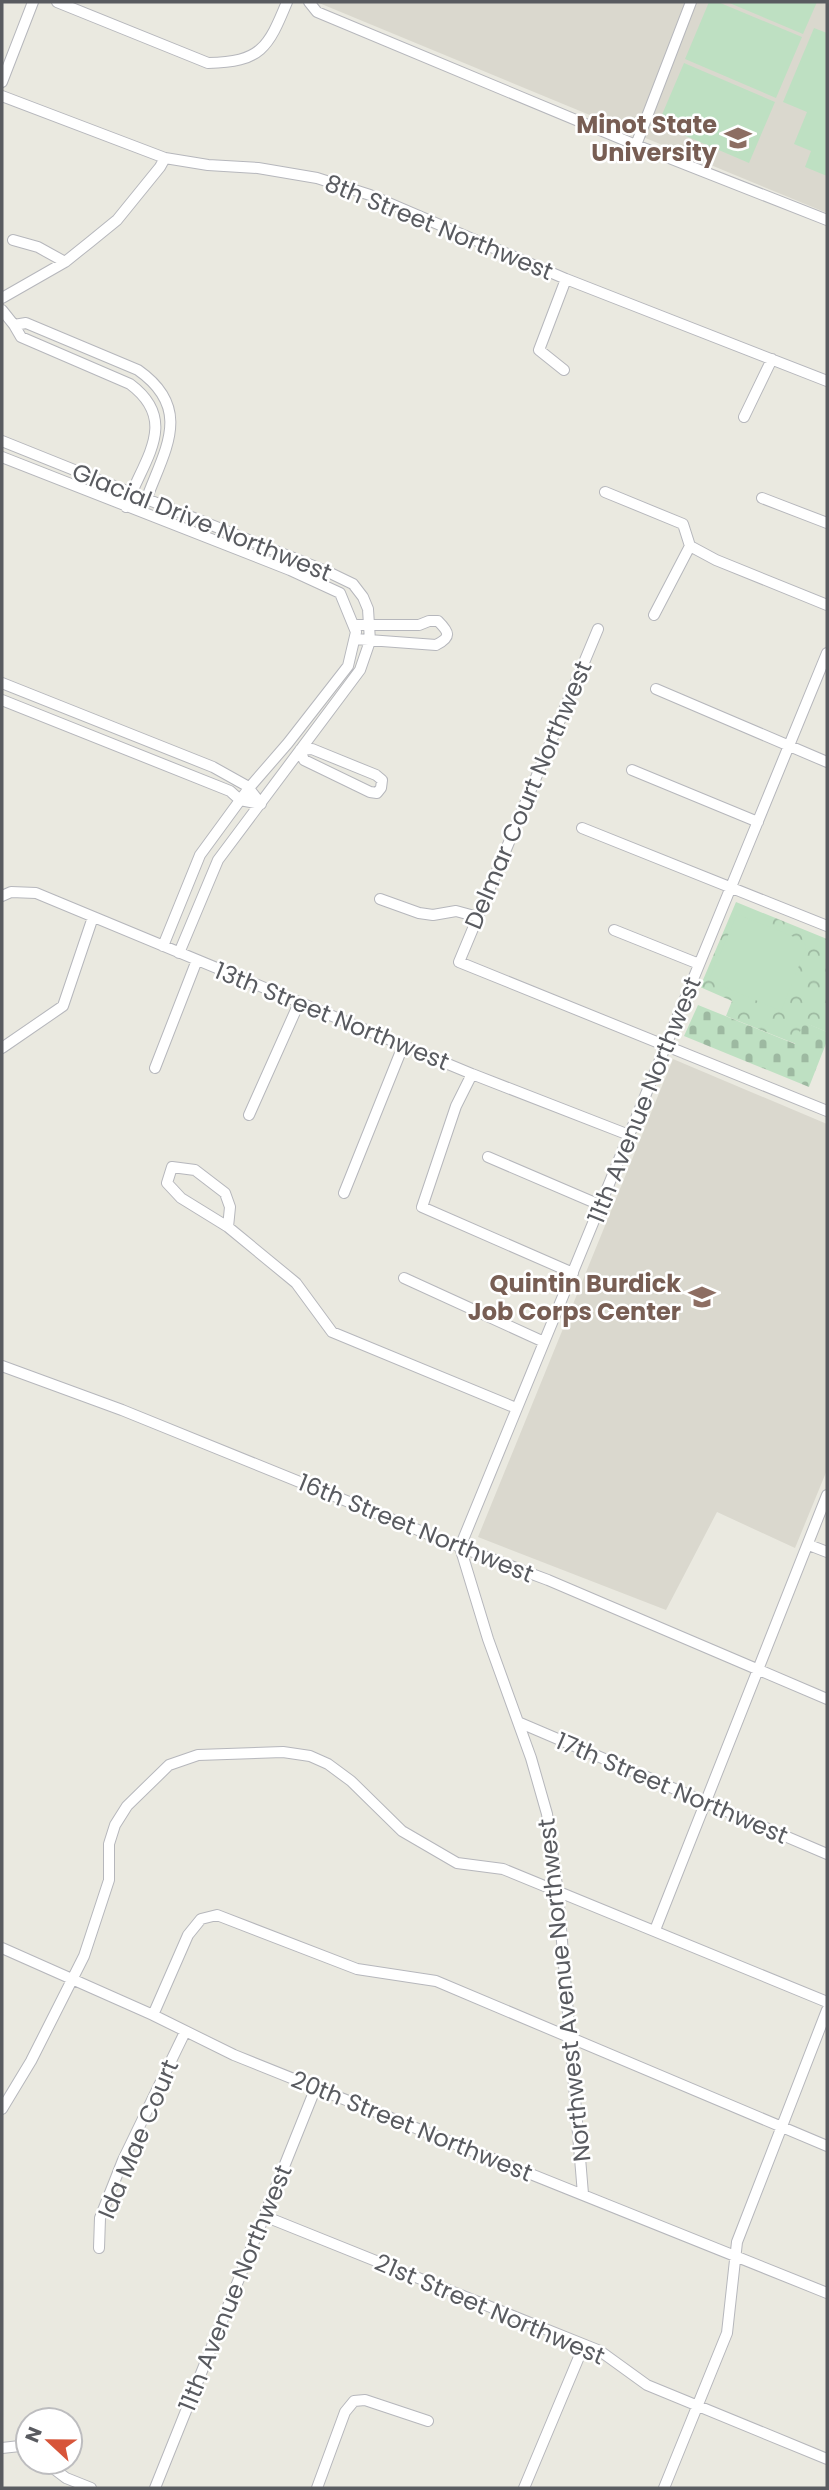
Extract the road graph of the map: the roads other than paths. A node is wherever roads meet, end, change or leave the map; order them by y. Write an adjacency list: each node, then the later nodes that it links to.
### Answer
1 (33, 2): 6 (street)
2 (57, 2): 3 (street)
3 (287, 2)
4 (309, 2): 8 (street)
5 (691, 2): 8 (street)
6 (2, 82)
7 (2, 96): 9 (street, 8th Street Northwest)
8 (636, 145): 10 (street)
9 (165, 158): 12 (street); 13 (street, 8th Street Northwest)
10 (827, 220)
11 (13, 240): 12 (street)
12 (65, 262): 14 (street)
13 (566, 279): 17 (street, 8th Street Northwest); 18 (street)
14 (2, 298)
15 (2, 310): 16 (street)
16 (15, 325): 24 (street); 26 (street)
17 (772, 359): 19 (street, 8th Street Northwest); 20 (street)
18 (564, 370)
19 (827, 381)
20 (744, 417)
21 (2, 441): 24 (street, Glacial Drive Northwest)
22 (2, 457): 27 (street)
23 (605, 492): 30 (street)
24 (131, 493): 26 (street, Glacial Drive Northwest); 27 (street)
25 (762, 498): 29 (street)
26 (146, 499): 28 (street); 34 (street, Glacial Drive Northwest)
27 (126, 507): 28 (street)
28 (142, 513): 33 (street)
29 (827, 523)
30 (690, 546): 31 (street); 32 (street)
31 (827, 605)
32 (654, 615)
33 (354, 625): 34 (street); 36 (street)
34 (369, 625): 37 (street, Glacial Drive Northwest); 37 (street)
35 (598, 629): 56 (street, Delmar Court Northwest)
36 (355, 639): 37 (street); 42 (street)
37 (370, 641): 44 (street, Glacial Drive Northwest)
38 (827, 653): 43 (street, 11th Avenue Northwest)
39 (2, 683): 47 (street)
40 (656, 689): 43 (street)
41 (2, 700): 48 (street)
42 (288, 743): 44 (street); 47 (street)
43 (789, 745): 45 (street); 50 (street, 11th Avenue Northwest)
44 (300, 750): 44 (street); 49 (street, Glacial Drive Northwest)
45 (827, 762)
46 (632, 770): 50 (street)
47 (249, 788): 48 (street); 49 (street)
48 (240, 800): 49 (street); 59 (street)
49 (261, 804): 60 (street, Glacial Drive Northwest)
50 (758, 822): 52 (street, 11th Avenue Northwest)
51 (582, 828): 52 (street)
52 (730, 888): 57 (street); 62 (street, 11th Avenue Northwest)
53 (2, 896): 55 (street, 13th Street Northwest)
54 (380, 899): 56 (street)
55 (93, 917): 59 (street, 13th Street Northwest); 66 (street)
56 (478, 917): 64 (street, Delmar Court Northwest)
57 (827, 926)
58 (614, 930): 62 (street)
59 (163, 946): 60 (street, 13th Street Northwest)
60 (179, 953): 61 (street, 13th Street Northwest)
61 (197, 960): 63 (street, 13th Street Northwest); 67 (street)
62 (699, 964): 64 (street, 11th Avenue Northwest)
63 (299, 1003): 65 (street, 13th Street Northwest); 70 (street)
64 (665, 1045): 69 (street); 71 (street, 11th Avenue Northwest)
65 (403, 1046): 68 (street, 13th Street Northwest); 73 (street)
66 (2, 1048)
67 (155, 1069)
68 (472, 1074): 71 (street, 13th Street Northwest); 76 (street)
69 (827, 1111)
70 (249, 1115)
71 (629, 1135): 74 (street, 11th Avenue Northwest)
72 (488, 1157): 74 (street)
73 (344, 1194)
74 (600, 1205): 76 (street, 11th Avenue Northwest)
75 (228, 1227): 75 (street); 80 (street)
76 (573, 1273): 78 (street, 11th Avenue Northwest)
77 (404, 1278): 78 (street)
78 (544, 1342): 80 (street, 11th Avenue Northwest)
79 (2, 1366): 83 (street, 16th Street Northwest)
80 (516, 1408): 83 (street, 11th Avenue Northwest)
81 (827, 1495): 82 (street)
82 (809, 1545): 84 (street); 85 (street)
83 (460, 1547): 85 (street, 16th Street Northwest); 87 (street, Northwest Avenue Northwest)
84 (827, 1552)
85 (757, 1669): 86 (street, 16th Street Northwest); 88 (street)
86 (827, 1699)
87 (518, 1722): 88 (street, 17th Street Northwest); 90 (street, Northwest Avenue Northwest)
88 (704, 1803): 89 (street, 17th Street Northwest); 91 (street)
89 (827, 1854)
90 (558, 1893): 91 (street); 93 (street); 98 (street, Northwest Avenue Northwest)
91 (655, 1930): 94 (street)
92 (2, 1948): 93 (street, 20th Street Northwest)
93 (73, 1980): 96 (street, 20th Street Northwest); 100 (street)
94 (827, 2002)
95 (827, 2010): 101 (street)
96 (153, 2015): 97 (street, 20th Street Northwest); 98 (street)
97 (185, 2032): 99 (street, 20th Street Northwest); 105 (street, Ida Mae Court)
98 (570, 2038): 101 (street); 103 (street, Northwest Avenue Northwest)
99 (316, 2087): 103 (street, 20th Street Northwest); 104 (street, 11th Avenue Northwest)
100 (2, 2109)
101 (781, 2127): 102 (street); 106 (street)
102 (827, 2147)
103 (583, 2194): 106 (street, 20th Street Northwest)
104 (264, 2216): 108 (street, 21st Street Northwest); 114 (street, 11th Avenue Northwest)
105 (99, 2248)
106 (734, 2255): 107 (street, 20th Street Northwest); 109 (street)
107 (827, 2293)
108 (584, 2345): 109 (street, 21st Street Northwest); 116 (street)
109 (696, 2406): 111 (street, 21st Street Northwest); 117 (street)
110 (428, 2421): 115 (street)
111 (827, 2459)
112 (63, 2476): 113 (street)
113 (91, 2488)
114 (155, 2488)
115 (317, 2488)
116 (524, 2488)
117 (664, 2488)

